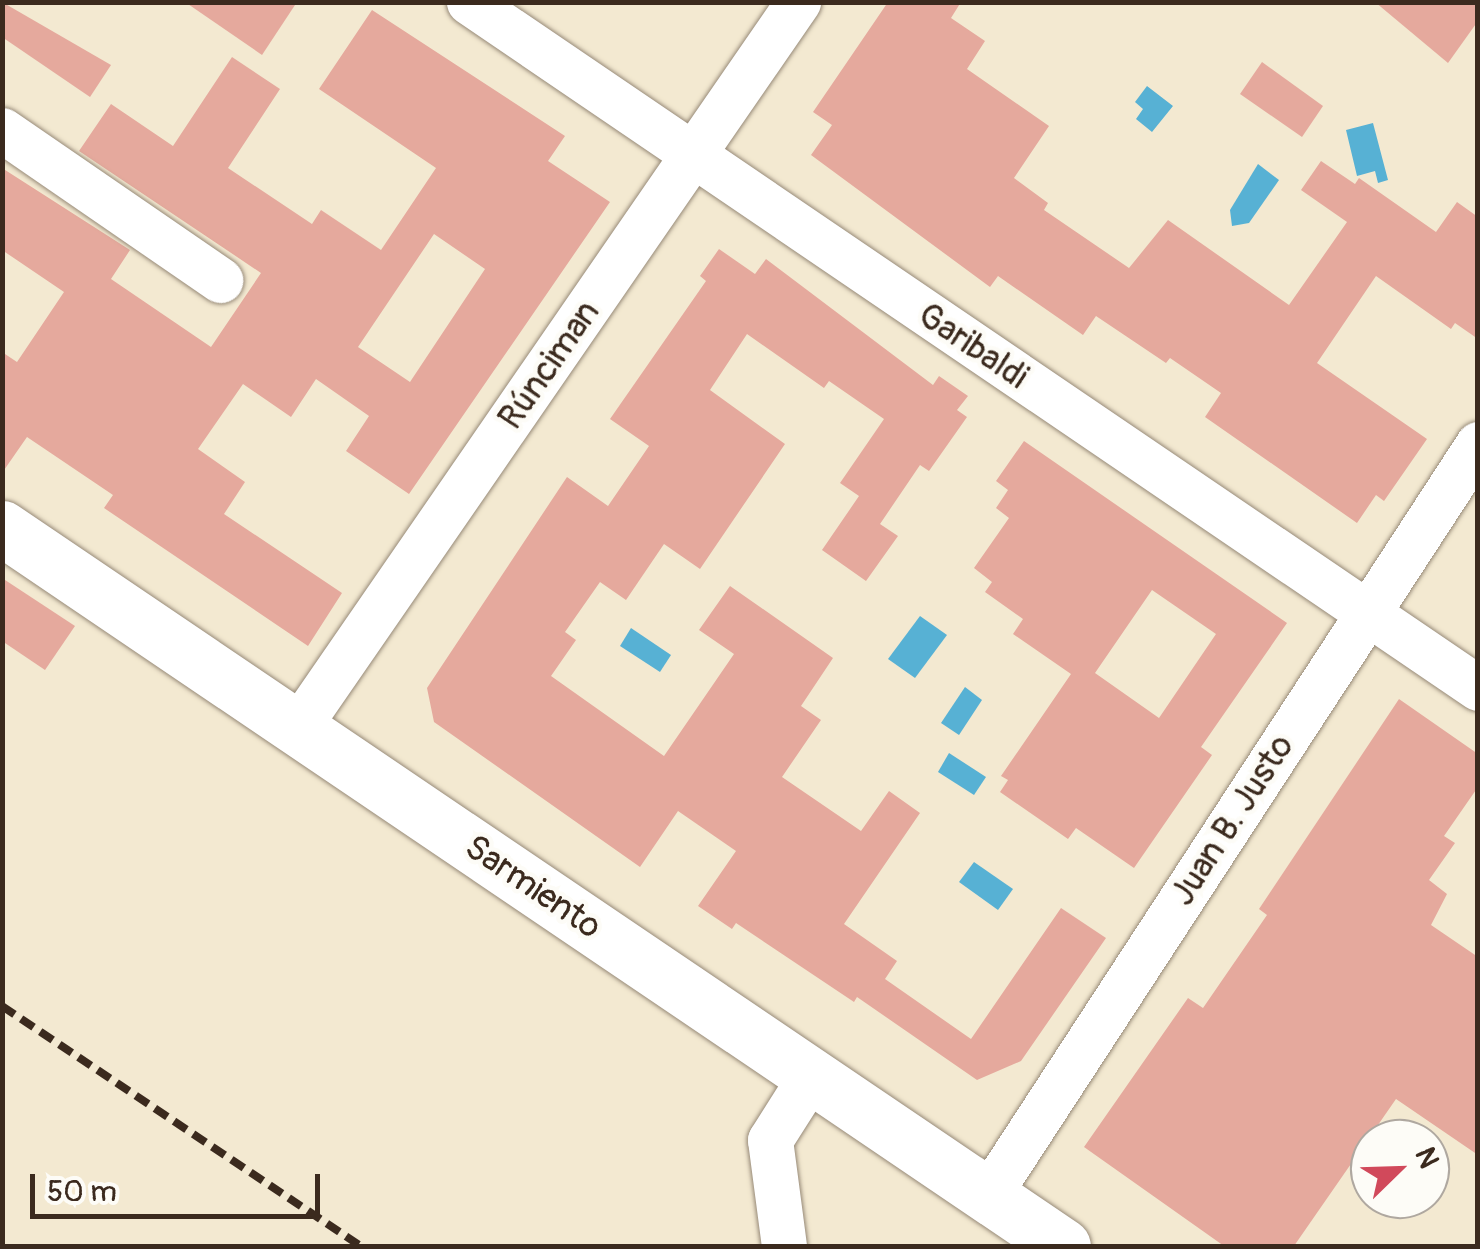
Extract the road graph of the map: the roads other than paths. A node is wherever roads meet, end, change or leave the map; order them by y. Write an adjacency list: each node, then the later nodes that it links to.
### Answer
1 (469, 2): 4 (street, Garibaldi)
2 (798, 2): 4 (street, Rúnciman)
3 (2, 130): 5 (street)
4 (694, 157): 8 (street, Garibaldi); 10 (street, Rúnciman)
5 (220, 280)
6 (1478, 444): 8 (street, Juan B. Justo)
7 (2, 528): 10 (street, Sarmiento)
8 (1366, 613): 9 (street, Garibaldi); 12 (street, Juan B. Justo)
9 (1478, 688)
10 (298, 727): 11 (street, Sarmiento)
11 (810, 1077): 12 (street, Sarmiento); 13 (street)
12 (987, 1196): 14 (street, Sarmiento)
13 (784, 1246)
14 (1063, 1246)

